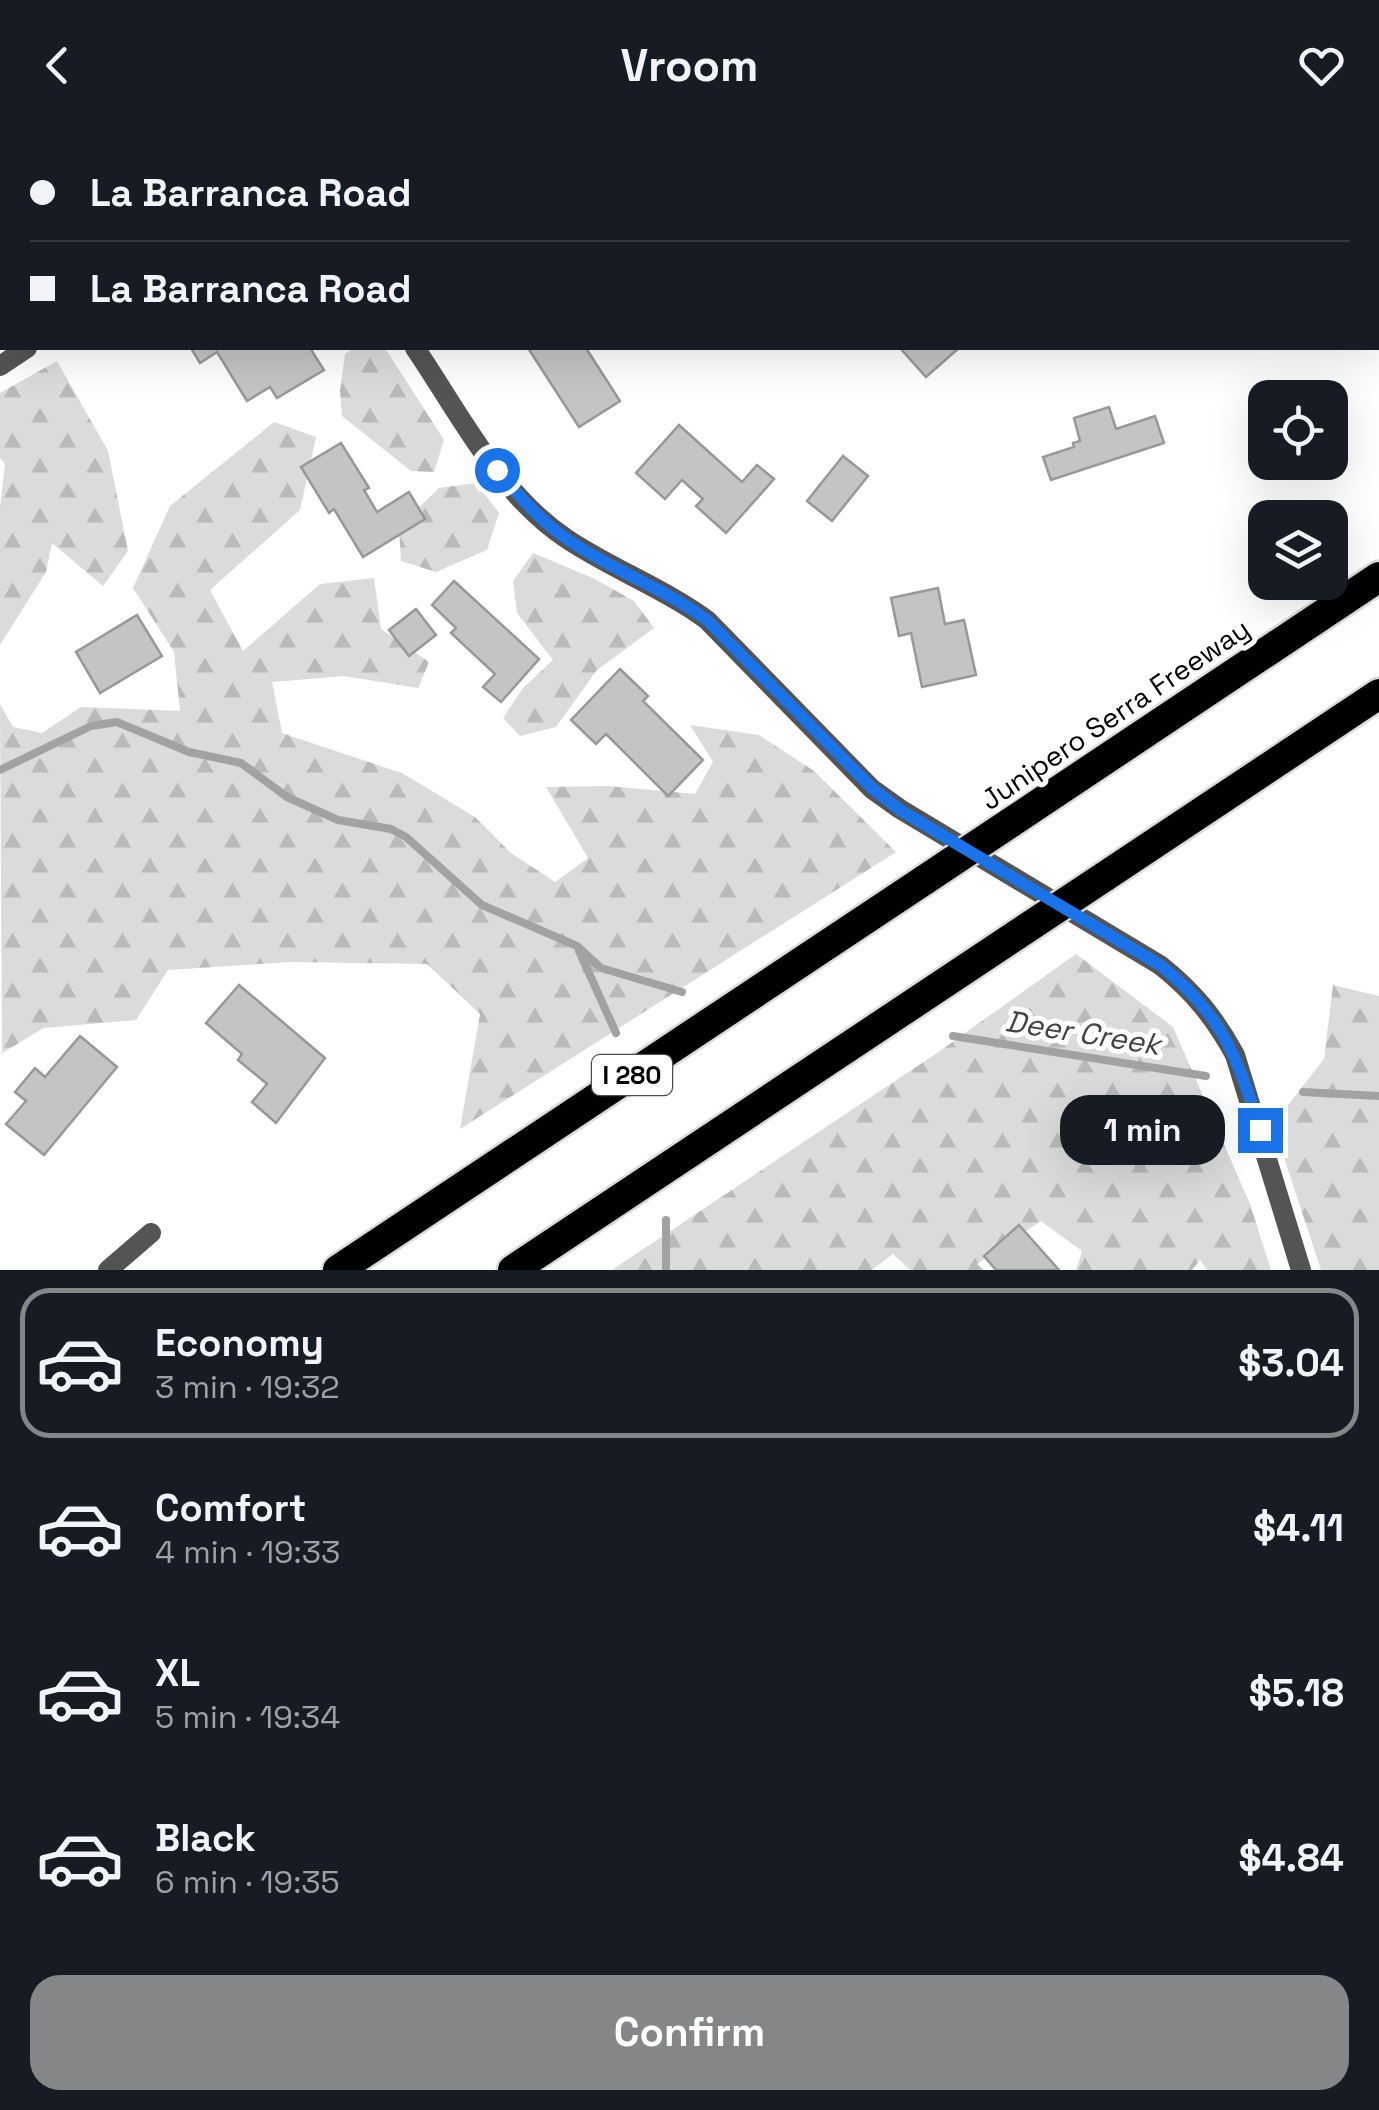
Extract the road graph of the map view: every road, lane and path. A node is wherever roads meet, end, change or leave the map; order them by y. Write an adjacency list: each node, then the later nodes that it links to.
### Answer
1 (24, 350): 3 (street)
2 (416, 350): 10 (street)
3 (0, 366)
4 (1379, 577): 8 (highway, Junipero Serra Freeway / I 280, bridge)
5 (1379, 694): 9 (highway, bridge)
6 (151, 1233): 7 (street)
7 (108, 1270)
8 (338, 1270)
9 (513, 1270)
10 (1301, 1270)

